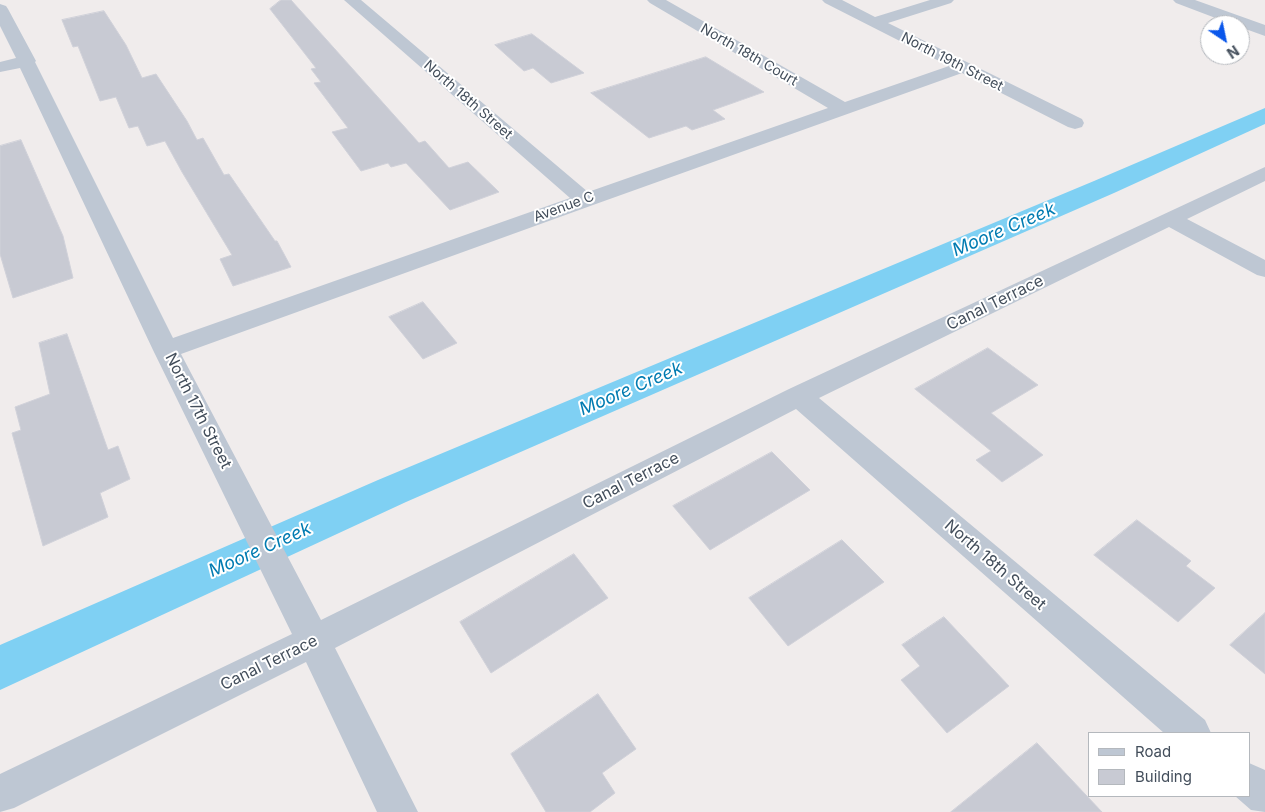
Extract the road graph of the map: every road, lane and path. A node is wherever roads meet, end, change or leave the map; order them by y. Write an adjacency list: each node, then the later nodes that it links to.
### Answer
1 (352, 0): 15 (street, North 18th Street)
2 (655, 0): 12 (street, North 18th Court)
3 (830, 0): 7 (street, North 19th Street)
4 (946, 0): 7 (street)
5 (1181, 0): 8 (street)
6 (0, 10): 9 (street, North 17th Street)
7 (874, 22): 11 (street, North 19th Street)
8 (1265, 32)
9 (27, 61): 10 (street); 18 (street, North 17th Street)
10 (0, 67)
11 (963, 67): 12 (street, Avenue C); 13 (street, North 19th Street)
12 (843, 109): 15 (street, Avenue C)
13 (1075, 123)
14 (1265, 173): 16 (street, Canal Terrace)
15 (585, 200): 18 (street, Avenue C)
16 (1170, 219): 17 (street); 19 (street, Canal Terrace)
17 (1265, 270)
18 (166, 350): 20 (street, North 17th Street)
19 (799, 396): 20 (street, Canal Terrace); 21 (street, North 18th Street)
20 (314, 641): 23 (street, Canal Terrace); 25 (street, North 17th Street)
21 (1191, 732)
22 (1250, 783): 24 (street)
23 (0, 794)
24 (1265, 796)
25 (398, 812)

